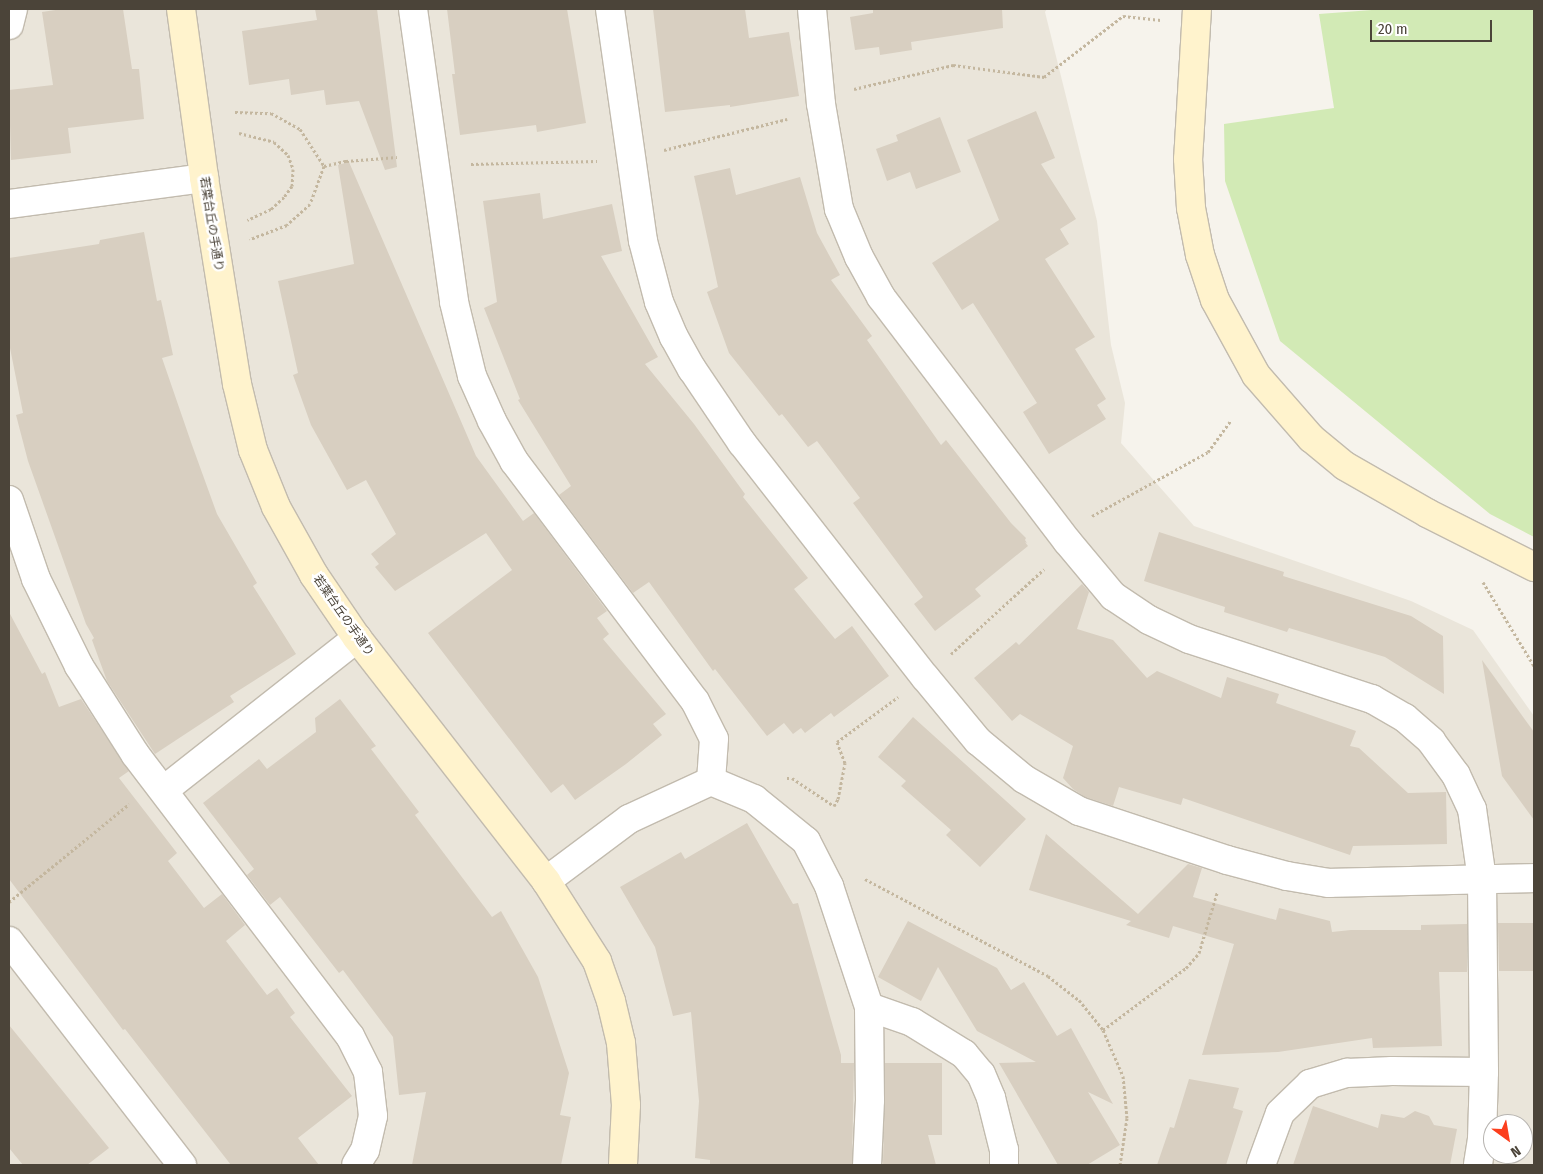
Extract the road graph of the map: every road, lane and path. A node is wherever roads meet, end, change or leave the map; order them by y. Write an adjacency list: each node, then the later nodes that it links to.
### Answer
1 (13, 9): 8 (street)
2 (181, 9): 18 (street, 若葉台丘の手通り)
3 (413, 9): 33 (street)
4 (610, 9): 35 (street)
5 (812, 9): 38 (street)
6 (1197, 9): 26 (street)
7 (1162, 20): 9 (path)
8 (9, 25)
9 (854, 90)
10 (235, 112): 17 (path)
11 (786, 119): 13 (path)
12 (239, 133): 20 (path)
13 (669, 149)
14 (395, 156): 17 (path)
15 (591, 162): 16 (path)
16 (469, 164)
17 (324, 166): 21 (path)
18 (204, 178): 19 (street); 28 (street, 若葉台丘の手通り)
19 (9, 204)
20 (248, 220)
21 (250, 239)
22 (1231, 420): 24 (path)
23 (9, 500): 34 (street)
24 (1089, 518)
25 (1050, 563): 29 (path)
26 (1534, 567)
27 (1482, 582): 30 (path)
28 (357, 638): 34 (street); 39 (street, 若葉台丘の手通り)
29 (951, 654)
30 (1534, 666)
31 (900, 696): 32 (path)
32 (792, 778)
33 (711, 781): 39 (street); 42 (street)
34 (160, 785): 40 (path); 46 (street)
35 (1227, 860): 38 (street); 43 (path)
36 (857, 875): 43 (path)
37 (1534, 878): 38 (street)
38 (1482, 879): 44 (street)
39 (546, 881): 47 (street, 若葉台丘の手通り)
40 (9, 902)
41 (9, 941): 45 (street)
42 (869, 1007): 48 (street); 49 (street)
43 (1103, 1030): 50 (path)
44 (1484, 1072): 51 (street); 52 (street)
45 (182, 1165)
46 (356, 1165)
47 (623, 1165)
48 (867, 1165)
49 (1004, 1165)
50 (1120, 1165)
51 (1261, 1165)
52 (1478, 1165)

